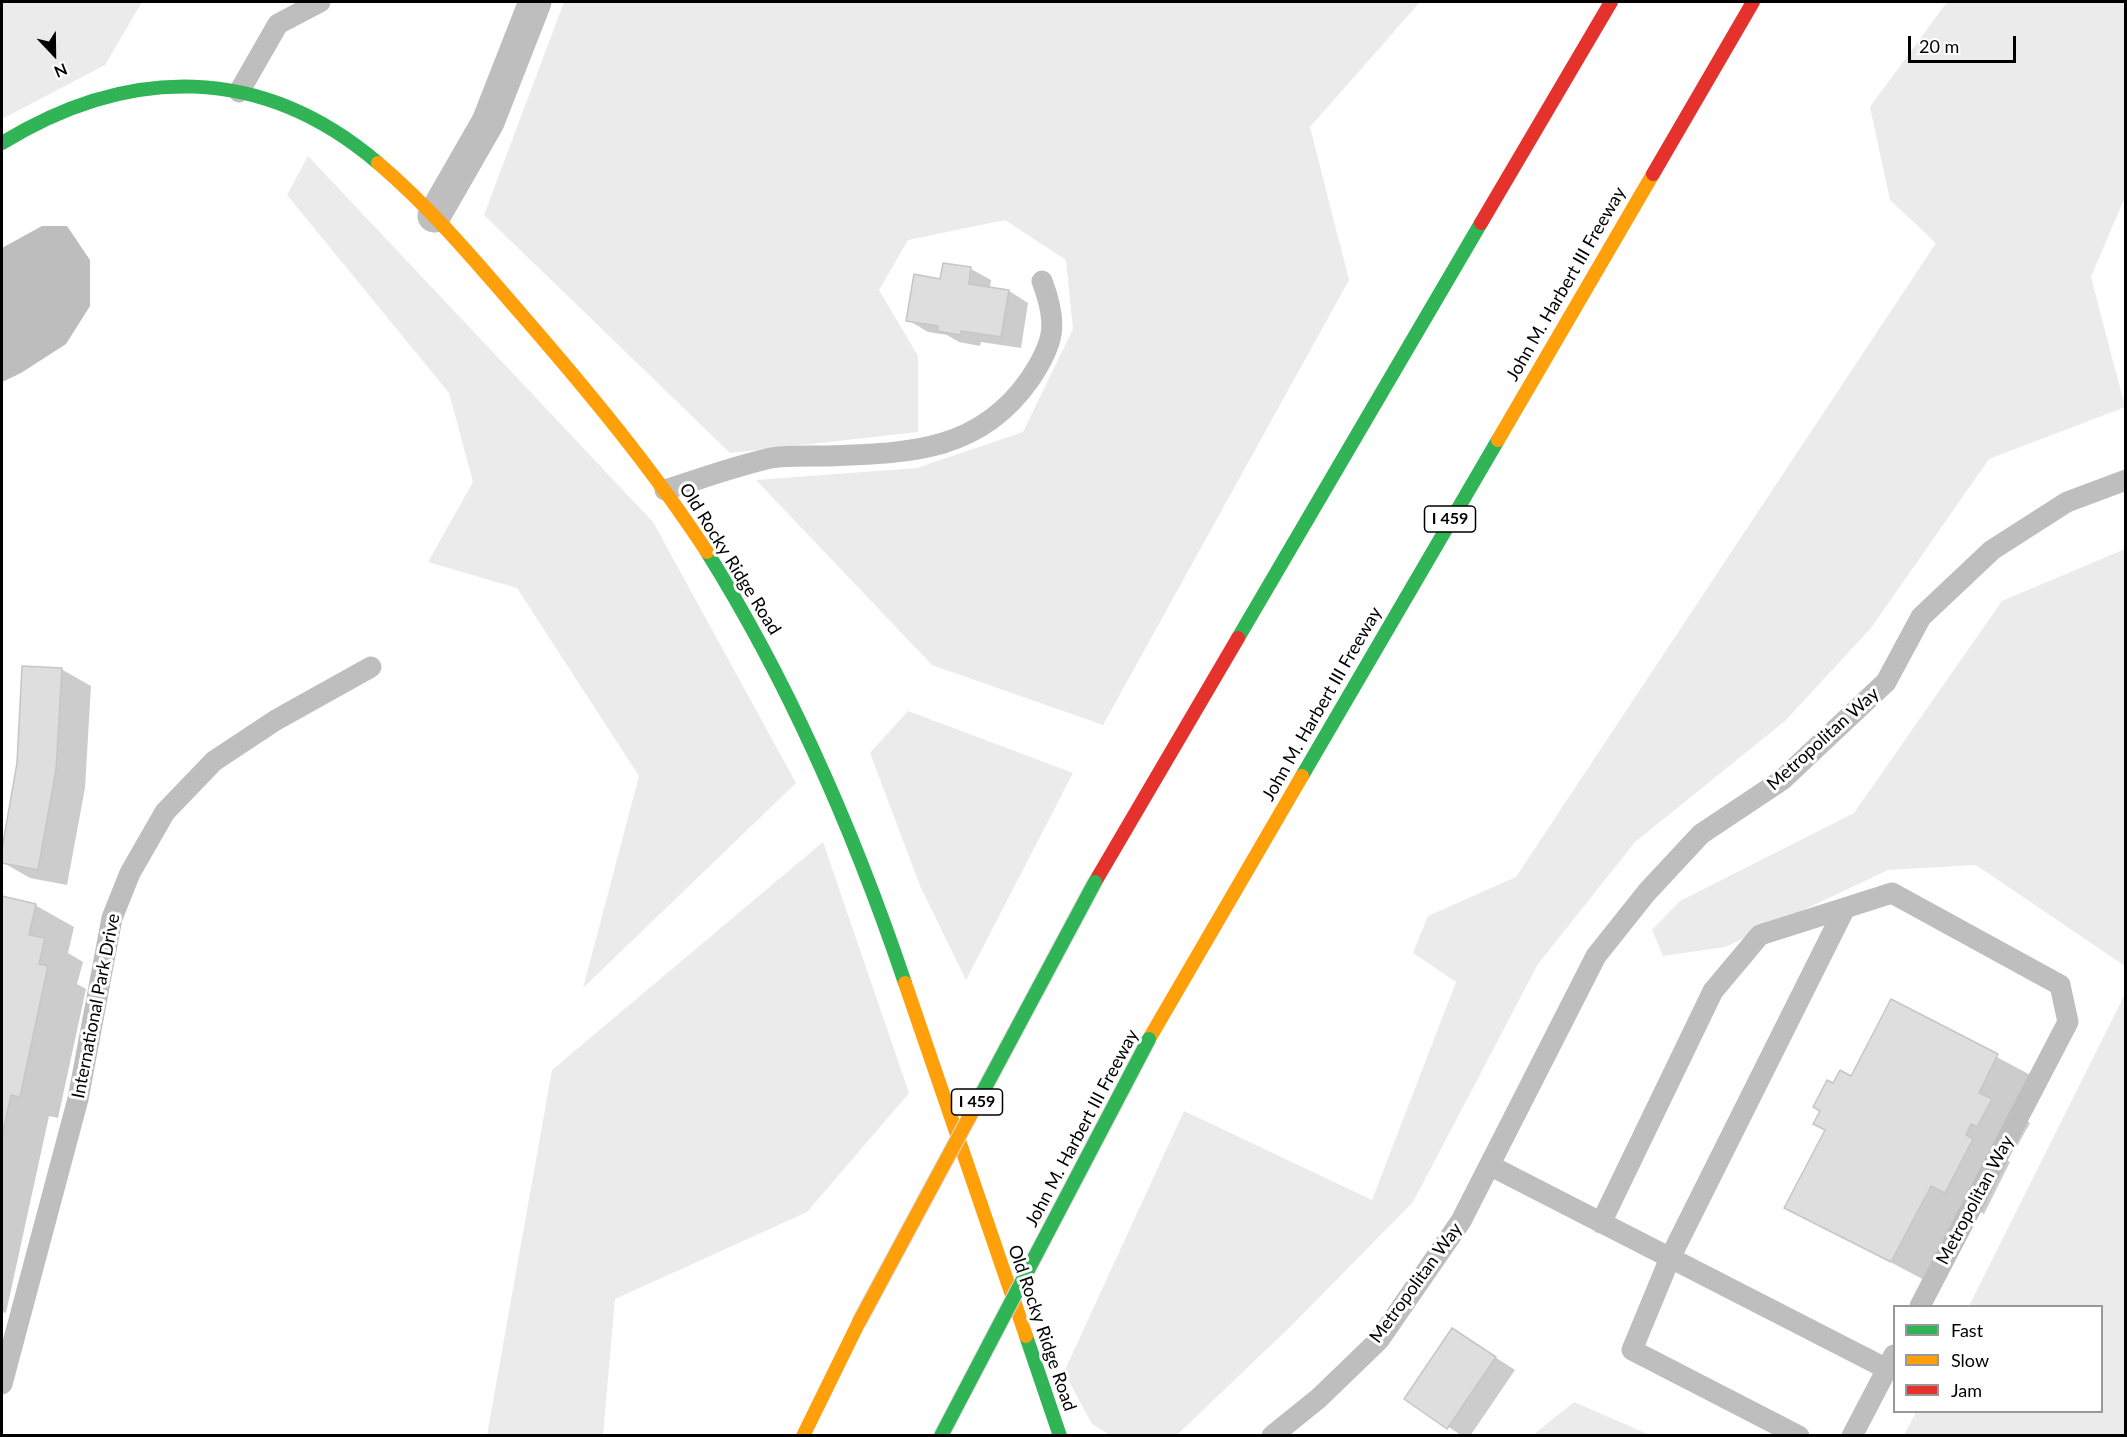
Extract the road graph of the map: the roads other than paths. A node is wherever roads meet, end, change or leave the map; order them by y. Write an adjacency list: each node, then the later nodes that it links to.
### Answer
1 (320, 2): 5 (lane)
2 (536, 2): 7 (street)
3 (1611, 2): 19 (main road, I 459, bridge)
4 (1753, 2): 20 (main road, John M. Harbert III Freeway / I 459, bridge)
5 (239, 92): 6 (main road, Old Rocky Ridge Road); 7 (main road, Old Rocky Ridge Road)
6 (2, 143)
7 (434, 216): 10 (main road, Old Rocky Ridge Road)
8 (1042, 281): 10 (lane)
9 (2126, 480): 13 (lane, Metropolitan Way)
10 (665, 490): 21 (main road, Old Rocky Ridge Road)
11 (371, 668): 18 (lane, International Park Drive)
12 (1845, 908): 14 (lane, Metropolitan Way); 15 (lane); 16 (lane, Metropolitan Way)
13 (1491, 1166): 14 (lane); 22 (lane, Metropolitan Way)
14 (1601, 1223): 15 (lane)
15 (1670, 1258): 17 (lane); 23 (lane)
16 (1921, 1305)
17 (1891, 1362): 24 (lane)
18 (2, 1384)
19 (803, 1436)
20 (941, 1436)
21 (1060, 1436)
22 (1272, 1436)
23 (1799, 1436)
24 (1852, 1436)

